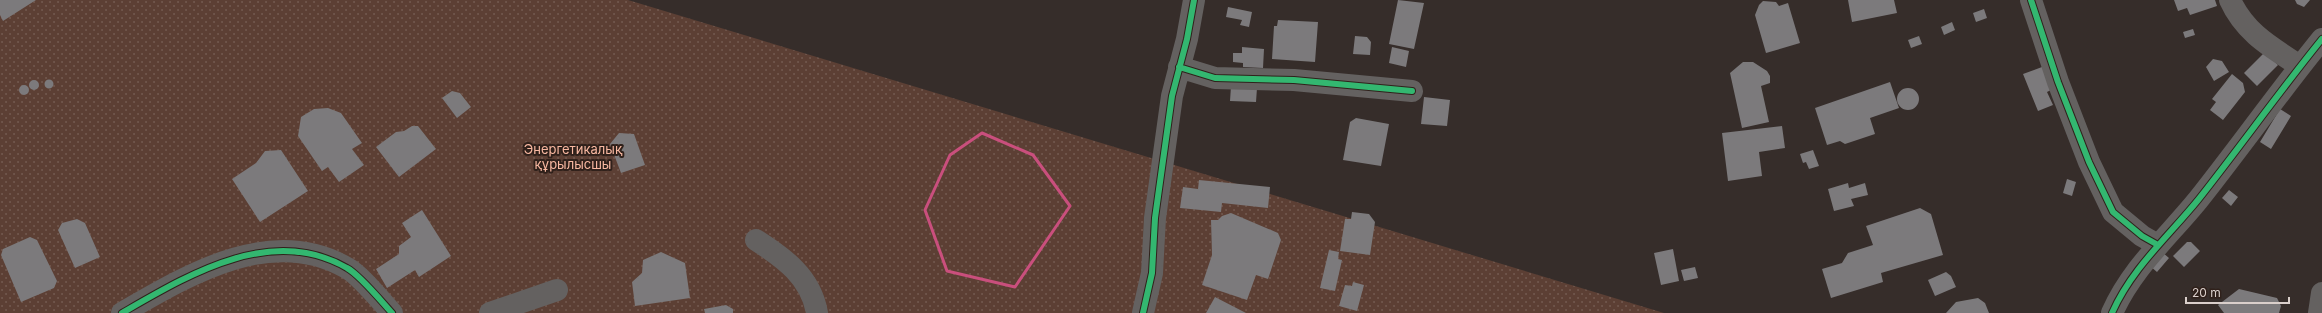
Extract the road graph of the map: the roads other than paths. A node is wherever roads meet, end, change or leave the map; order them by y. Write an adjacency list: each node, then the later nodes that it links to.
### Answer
1 (1194, 0): 6 (street)
2 (2031, 0): 9 (street)
3 (2230, 0): 5 (street)
4 (2322, 39): 5 (street)
5 (2300, 66): 9 (street)
6 (1179, 67): 7 (street); 12 (street)
7 (1412, 91)
8 (756, 240): 16 (street)
9 (2158, 245): 17 (street)
10 (557, 290): 15 (street)
11 (2322, 293): 18 (street)
12 (1146, 312)
13 (122, 313): 14 (street)
14 (392, 313)
15 (490, 313)
16 (817, 313)
17 (2112, 313)
18 (2319, 313)

